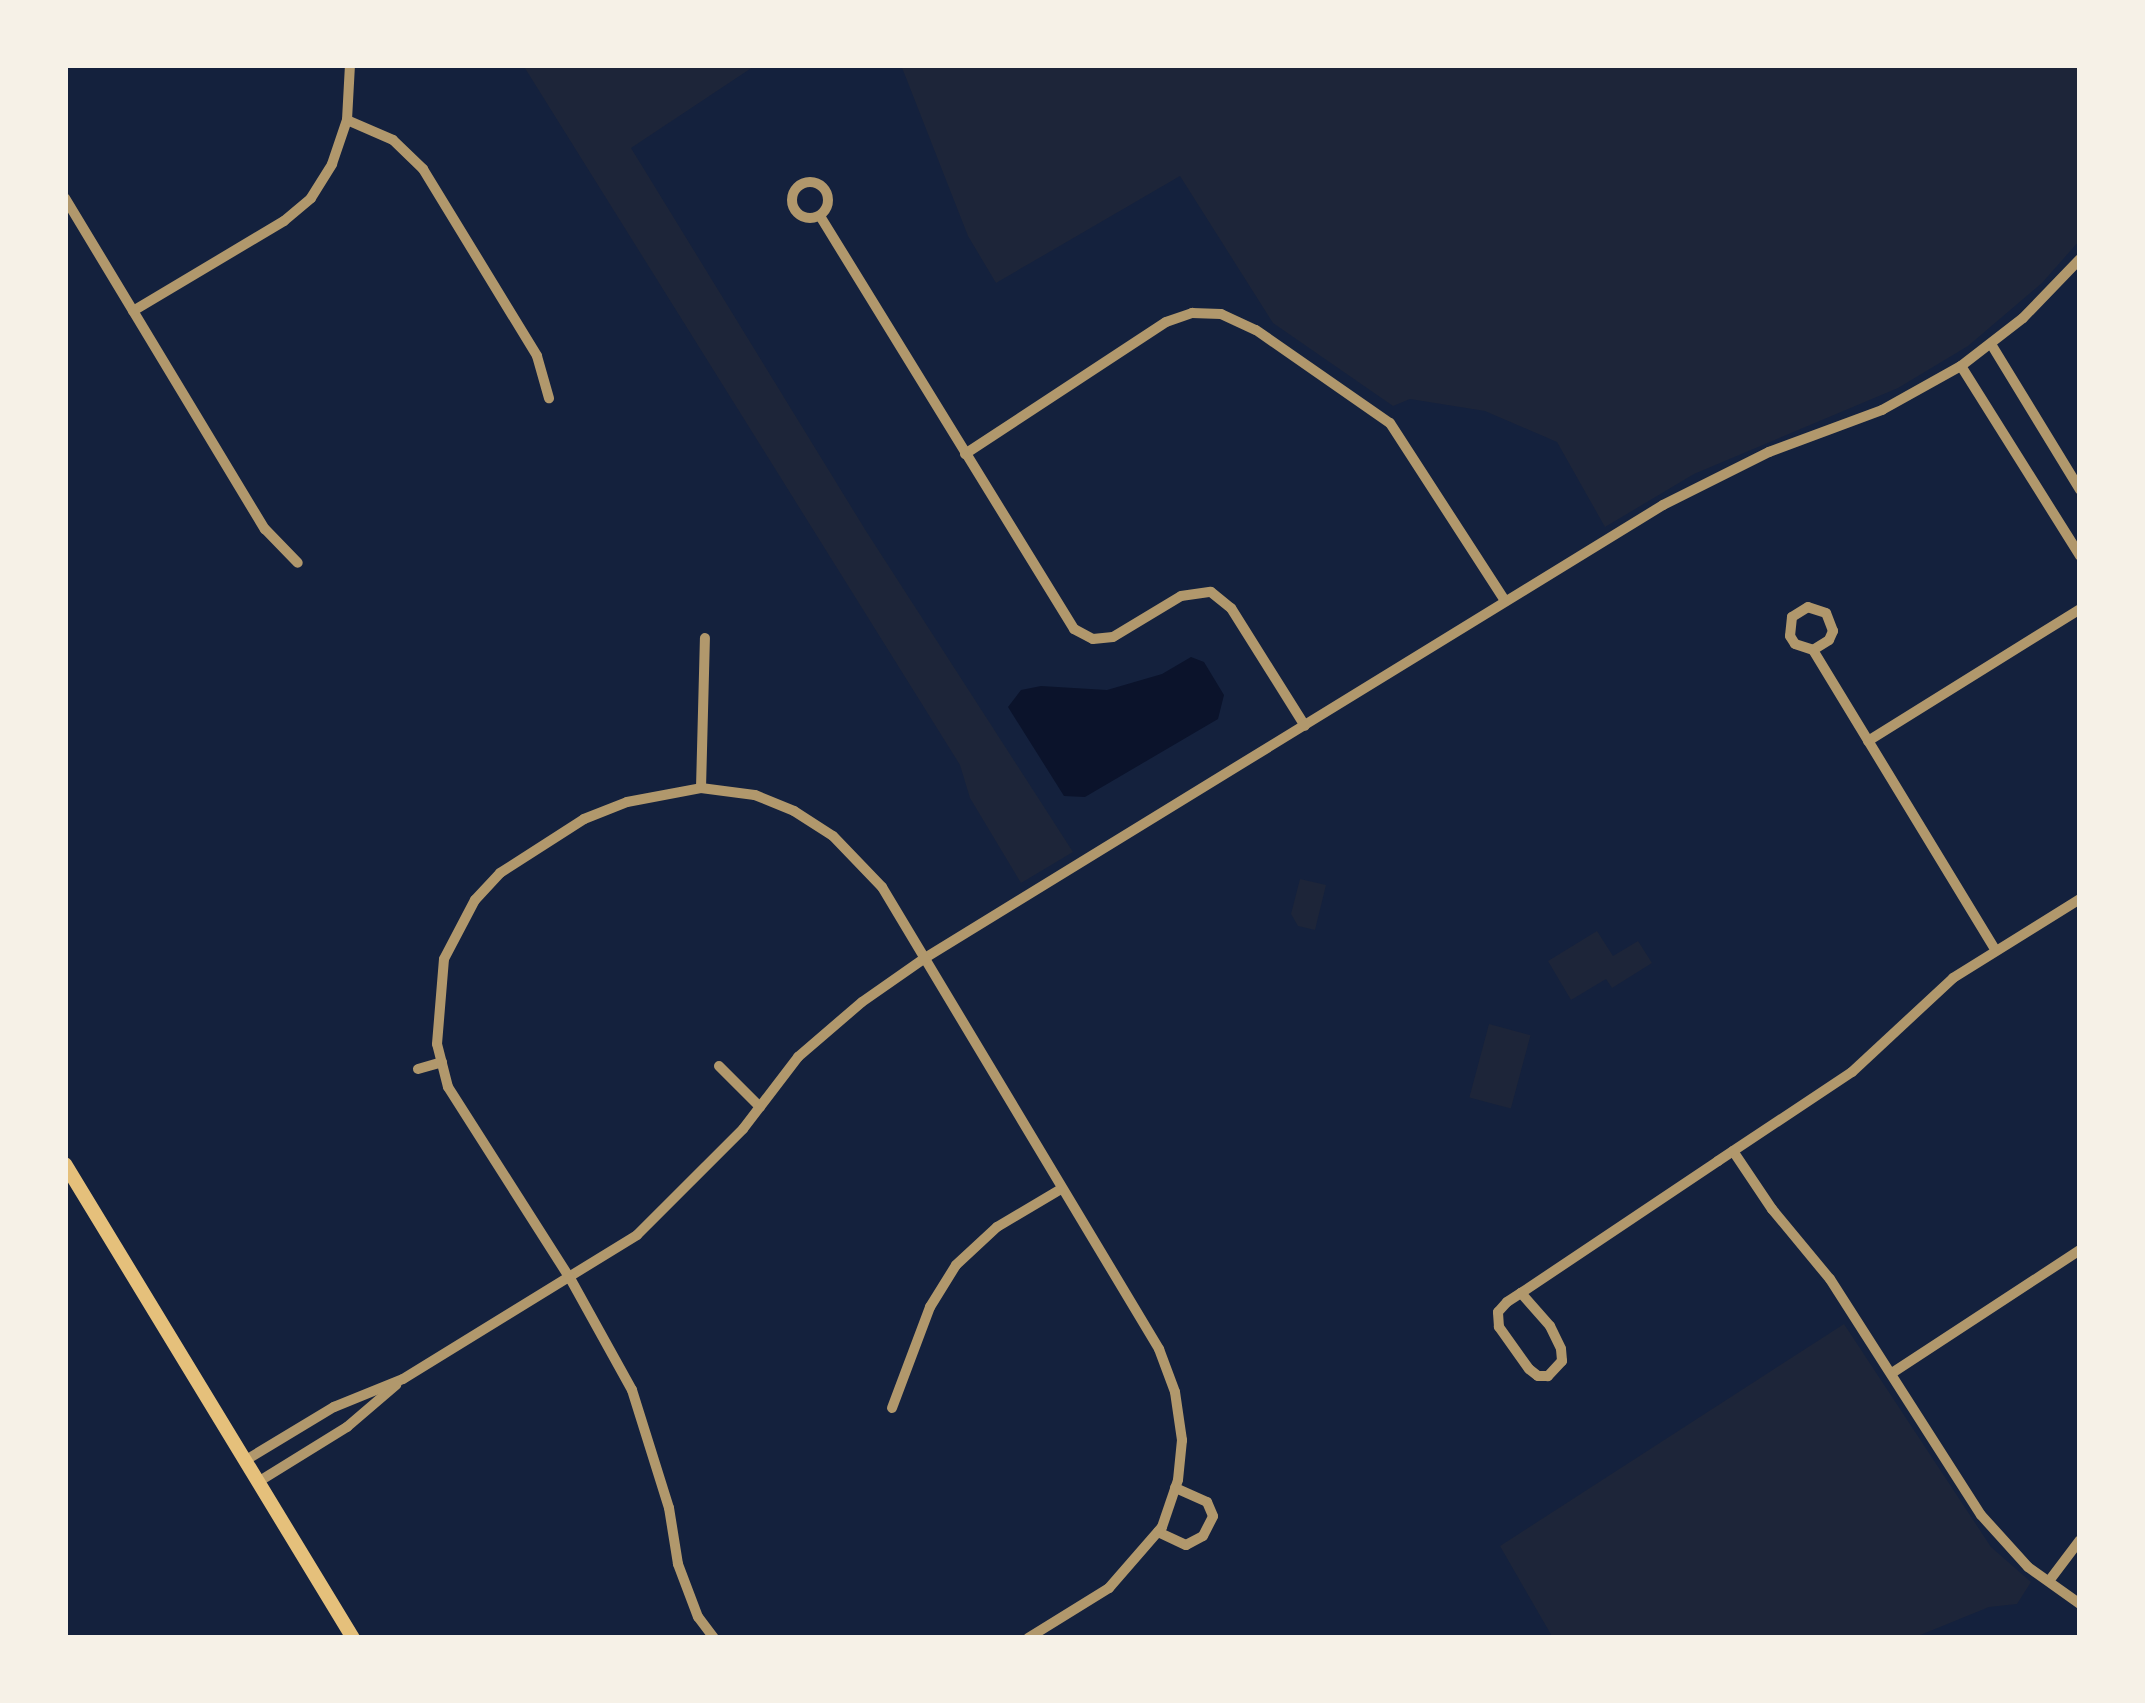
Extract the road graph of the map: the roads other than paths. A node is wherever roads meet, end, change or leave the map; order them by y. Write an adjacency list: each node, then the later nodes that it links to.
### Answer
1 (350, 65): 2 (street)
2 (347, 120): 6 (street); 9 (street)
3 (65, 198): 6 (street)
4 (820, 216): 10 (street)
5 (2080, 259): 7 (street)
6 (134, 310): 13 (street)
7 (1991, 344): 8 (street); 11 (street)
8 (1961, 366): 12 (street); 14 (street)
9 (548, 398)
10 (966, 454): 14 (street); 18 (street)
11 (2080, 490)
12 (2080, 556)
13 (298, 562)
14 (1505, 601): 18 (street)
15 (2080, 609): 19 (street)
16 (705, 638): 20 (street)
17 (1813, 650): 17 (street); 19 (street)
18 (1305, 726): 23 (street)
19 (1868, 741): 22 (street)
20 (700, 788): 23 (street); 24 (street)
21 (2080, 899): 22 (street)
22 (1996, 950): 28 (street)
23 (925, 958): 27 (street); 30 (street)
24 (442, 1062): 26 (street); 32 (street)
25 (719, 1066): 27 (street)
26 (418, 1069)
27 (760, 1107): 32 (street)
28 (1734, 1151): 33 (street); 34 (street)
29 (65, 1164): 37 (main road)
30 (1060, 1189): 36 (street); 39 (street)
31 (2080, 1250): 34 (street)
32 (571, 1280): 35 (street); 45 (street)
33 (1521, 1292): 33 (street)
34 (1892, 1373): 42 (street)
35 (403, 1379): 37 (street); 38 (street)
36 (892, 1408)
37 (246, 1460): 38 (main road)
38 (258, 1482): 44 (main road)
39 (1175, 1488): 40 (street); 40 (street)
40 (1158, 1532): 46 (street)
41 (2080, 1540): 42 (street)
42 (2049, 1581): 43 (street)
43 (2080, 1604)
44 (353, 1638)
45 (714, 1638)
46 (1028, 1638)

